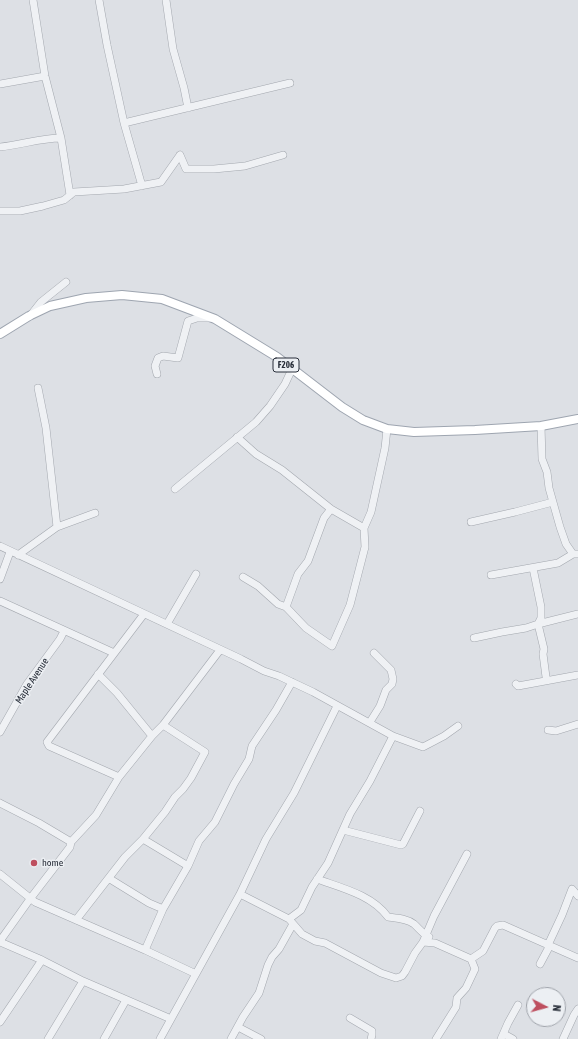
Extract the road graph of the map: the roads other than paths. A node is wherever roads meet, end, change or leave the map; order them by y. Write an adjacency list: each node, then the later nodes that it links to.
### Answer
1 (33, 0): 4 (street)
2 (99, 0): 8 (street)
3 (166, 0): 7 (street)
4 (45, 76): 6 (street); 9 (street)
5 (290, 83): 7 (street)
6 (0, 84)
7 (188, 108): 8 (street)
8 (124, 123): 12 (street)
9 (61, 138): 10 (street); 13 (street)
10 (0, 147)
11 (283, 155): 12 (street)
12 (142, 186): 13 (street)
13 (70, 196): 14 (street)
14 (0, 211)
15 (66, 282): 16 (street)
16 (29, 316): 17 (main road, F206); 18 (main road, F206)
17 (215, 319): 19 (main road, F206); 20 (street)
18 (0, 334)
19 (292, 369): 24 (main road, F206); 25 (street)
20 (157, 374)
21 (38, 388): 31 (street)
22 (578, 419): 23 (main road, F206)
23 (541, 426): 24 (main road, F206); 27 (street)
24 (387, 429): 32 (street)
25 (238, 436): 26 (street); 28 (street)
26 (175, 489)
27 (553, 502): 30 (street); 35 (street)
28 (331, 509): 32 (street); 43 (street)
29 (95, 513): 31 (street)
30 (471, 522)
31 (57, 527): 36 (street)
32 (364, 528): 43 (street)
33 (0, 546): 34 (street)
34 (10, 552): 36 (street); 41 (street)
35 (575, 554): 37 (street)
36 (18, 555): 44 (street)
37 (533, 568): 39 (street); 47 (street)
38 (196, 574): 46 (street)
39 (491, 575)
40 (243, 577): 43 (street)
41 (0, 579)
42 (0, 601): 48 (street)
43 (286, 607)
44 (144, 614): 46 (street); 51 (street)
45 (578, 614): 47 (street)
46 (167, 624): 50 (street)
47 (538, 624): 49 (street); 55 (street)
48 (64, 631): 51 (street); 64 (street, Maple Avenue)
49 (474, 638)
50 (220, 650): 56 (street); 61 (street)
51 (114, 653): 53 (street)
52 (374, 653): 59 (street)
53 (98, 674): 65 (street); 67 (street)
54 (578, 675): 57 (street)
55 (546, 677)
56 (292, 682): 58 (street); 74 (street)
57 (516, 684)
58 (337, 706): 59 (street); 78 (street)
59 (370, 722): 66 (street)
60 (578, 724): 63 (street)
61 (163, 725): 65 (street); 71 (street)
62 (458, 726): 66 (street)
63 (548, 730)
64 (0, 732)
65 (152, 736): 67 (street)
66 (393, 736): 70 (street)
67 (120, 777): 72 (street)
68 (0, 803): 72 (street)
69 (420, 811): 70 (street)
70 (343, 830): 77 (street)
71 (143, 839): 74 (street); 76 (street)
72 (71, 842): 80 (street)
73 (467, 854): 84 (street)
74 (188, 866): 81 (street)
75 (0, 874): 80 (street)
76 (110, 879): 81 (street); 82 (street)
77 (317, 879): 83 (street); 84 (street)
78 (240, 894): 83 (street); 92 (street)
79 (578, 896): 86 (street)
80 (30, 899): 82 (street); 85 (street)
81 (163, 909): 87 (street)
82 (76, 920): 87 (street)
83 (291, 922): 84 (street); 100 (street)
84 (426, 939): 89 (street)
85 (0, 941): 90 (street)
86 (548, 945): 88 (street); 89 (street); 91 (street)
87 (145, 950): 92 (street)
88 (578, 958)
89 (471, 959): 108 (street)
90 (42, 960): 93 (street); 99 (street)
91 (540, 964)
92 (196, 974): 98 (street)
93 (83, 981): 94 (street); 102 (street)
94 (126, 1000): 98 (street); 103 (street)
95 (518, 1005): 101 (street)
96 (578, 1009): 110 (street)
97 (350, 1018): 107 (street)
98 (171, 1019): 104 (street)
99 (0, 1022)
100 (238, 1027): 105 (street); 106 (street)
101 (503, 1036): 109 (street)
102 (48, 1039)
103 (104, 1039)
104 (160, 1039)
105 (231, 1039)
106 (261, 1039)
107 (371, 1039)
108 (436, 1039)
109 (513, 1039)
110 (564, 1039)

